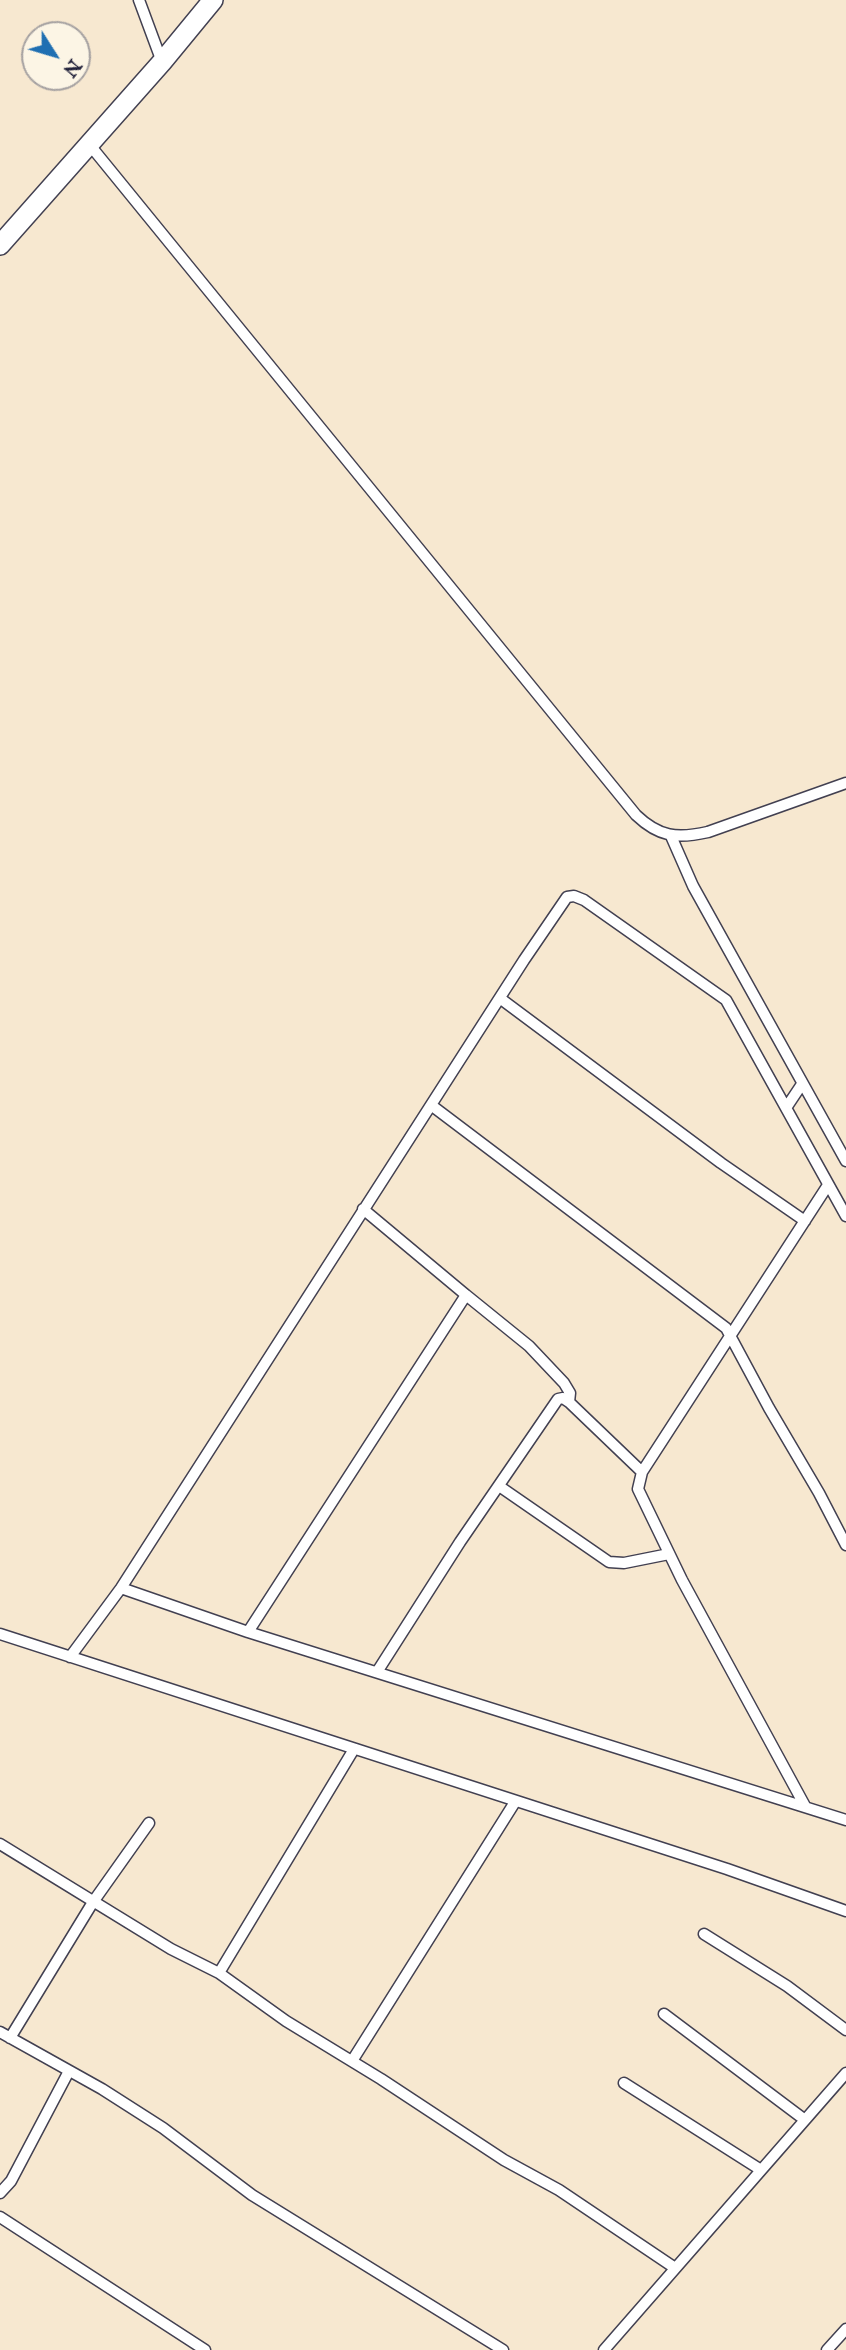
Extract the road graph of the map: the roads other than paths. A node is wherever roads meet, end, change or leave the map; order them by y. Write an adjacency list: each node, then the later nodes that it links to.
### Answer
1 (139, 0): 3 (street)
2 (213, 0): 3 (highway)
3 (162, 62): 4 (highway)
4 (89, 145): 5 (highway); 7 (street)
5 (0, 245)
6 (846, 783): 7 (street)
7 (671, 836): 9 (street)
8 (501, 999): 10 (street); 11 (street); 16 (street)
9 (802, 1084): 11 (street); 12 (street)
10 (431, 1105): 14 (street); 18 (street)
11 (786, 1108): 13 (street)
12 (846, 1161)
13 (828, 1185): 15 (street); 16 (street)
14 (363, 1209): 17 (street); 24 (street)
15 (846, 1216)
16 (805, 1222): 18 (street)
17 (466, 1295): 19 (street); 25 (street)
18 (731, 1337): 20 (street); 22 (street)
19 (569, 1402): 20 (street); 21 (street)
20 (642, 1472): 23 (street)
21 (499, 1486): 23 (street); 28 (street)
22 (846, 1545)
23 (669, 1554): 31 (street)
24 (121, 1588): 25 (street); 27 (street)
25 (248, 1632): 28 (street)
26 (0, 1634): 27 (street)
27 (71, 1657): 29 (street)
28 (377, 1672): 31 (street)
29 (354, 1749): 30 (street); 38 (street)
30 (515, 1802): 36 (street); 42 (street)
31 (805, 1806): 32 (street)
32 (846, 1820)
33 (149, 1823): 35 (street)
34 (0, 1843): 35 (street)
35 (93, 1902): 38 (street); 41 (street)
36 (846, 1911)
37 (704, 1934): 40 (street)
38 (219, 1973): 42 (street)
39 (664, 2014): 46 (street)
40 (846, 2030)
41 (5, 2035): 43 (street)
42 (352, 2061): 50 (street)
43 (69, 2071): 48 (street); 53 (street)
44 (846, 2073): 46 (street)
45 (624, 2083): 47 (street)
46 (805, 2120): 47 (street)
47 (761, 2170): 50 (street)
48 (0, 2193)
49 (0, 2217): 52 (street)
50 (675, 2268): 54 (street)
51 (846, 2329): 55 (street)
52 (205, 2350)
53 (503, 2350)
54 (604, 2350)
55 (827, 2350)

